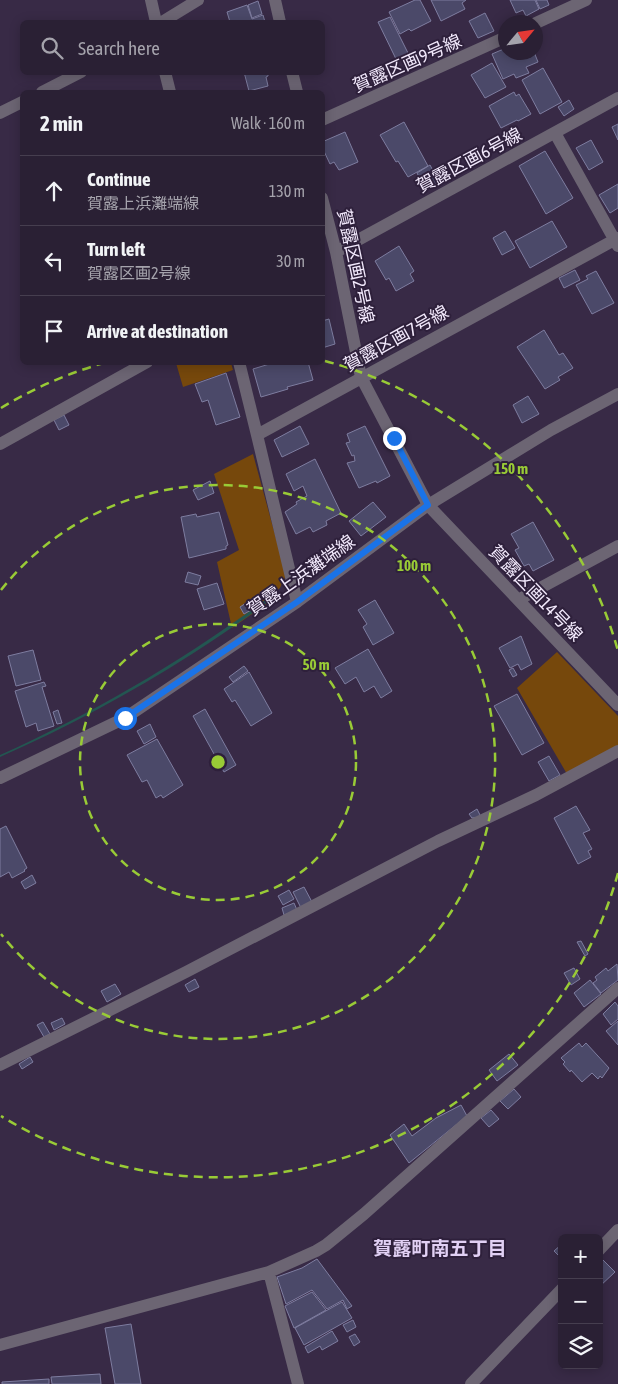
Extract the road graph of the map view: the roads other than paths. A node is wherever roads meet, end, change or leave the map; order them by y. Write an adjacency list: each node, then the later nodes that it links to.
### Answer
1 (151, 0): 5 (street)
2 (198, 0): 6 (street)
3 (275, 0): 7 (street)
4 (586, 0): 8 (street)
5 (156, 20)
6 (165, 20)
7 (280, 20)
8 (543, 20)
9 (498, 41): 19 (street, 賀露区画9号線)
10 (76, 75): 13 (street)
11 (166, 75): 14 (street)
12 (293, 75): 15 (street)
13 (46, 90)
14 (170, 90)
15 (296, 90)
16 (618, 98): 20 (street, 賀露区画6号線)
17 (20, 103): 18 (street)
18 (0, 113)
19 (325, 119)
20 (555, 133): 22 (street); 23 (street, 賀露区画6号線)
21 (325, 210): 23 (street, 賀露区画2号線)
22 (617, 241): 26 (street, 賀露区画7号線)
23 (336, 252): 26 (street, 賀露区画2号線)
24 (142, 365): 29 (street)
25 (240, 365): 28 (street)
26 (361, 377): 28 (street, 賀露区画7号線); 30 (street, 賀露区画2号線)
27 (618, 394): 30 (street, 賀露上浜灘端線)
28 (257, 435): 33 (street)
29 (0, 444)
30 (428, 505): 32 (street, 賀露区画14号線); 33 (street, 賀露上浜灘端線)
31 (618, 546): 32 (street)
32 (518, 600): 34 (street, 賀露区画14号線)
33 (297, 602): 36 (street, 賀露上浜灘端線)
34 (618, 705)
35 (618, 751): 38 (street)
36 (0, 778)
37 (618, 988): 41 (street)
38 (0, 1065)
39 (618, 1230): 40 (street)
40 (603, 1246)
41 (269, 1272): 43 (street); 44 (street)
42 (558, 1293): 45 (street)
43 (0, 1345)
44 (298, 1384)
45 (470, 1384)

